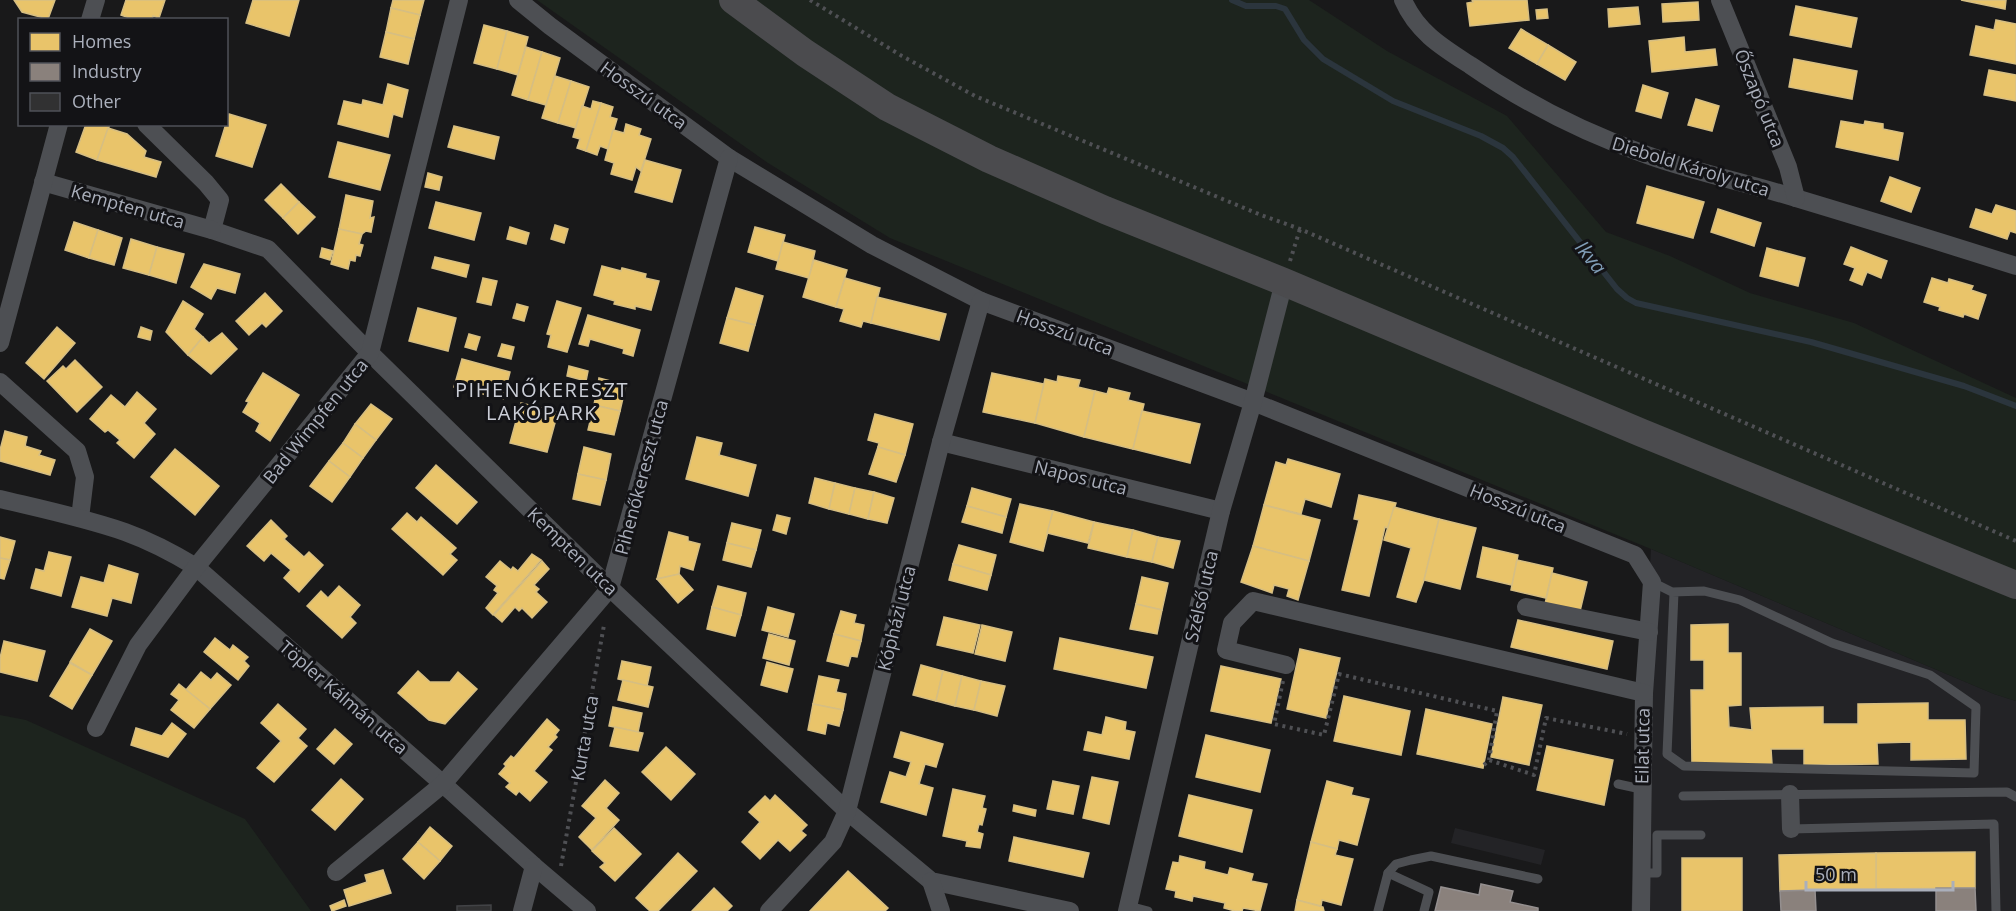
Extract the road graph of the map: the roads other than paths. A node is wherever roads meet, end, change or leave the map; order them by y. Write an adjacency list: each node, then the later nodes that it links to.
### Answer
1 (96, 0): 7 (street)
2 (459, 0): 18 (street, Bad Wimpfen utca)
3 (518, 0): 10 (street, Hosszú utca)
4 (733, 0): 15 (main road)
5 (1404, 0): 12 (street, Diebold Károly utca)
6 (1720, 0): 12 (street, Őszapó utca)
7 (91, 18)
8 (58, 126): 11 (street)
9 (148, 126): 13 (street)
10 (729, 158): 16 (street, Hosszú utca); 28 (street, Pihenőkereszt utca)
11 (43, 182): 13 (street, Kempten utca); 17 (street)
12 (1796, 198): 14 (street, Diebold Károly utca)
13 (212, 230): 18 (street, Kempten utca)
14 (2016, 266)
15 (1284, 282): 20 (street, Szélső utca); 27 (main road)
16 (981, 301): 20 (street, Hosszú utca); 21 (street, Kópházi utca)
17 (0, 343)
18 (370, 353): 25 (street, Bad Wimpfen utca); 28 (street, Kempten utca)
19 (0, 382): 24 (street)
20 (1253, 402): 23 (street, Szélső utca); 26 (street, Hosszú utca)
21 (941, 442): 23 (street, Napos utca); 41 (street, Kópházi utca)
22 (0, 499): 24 (street, Töpler Kálmán utca)
23 (1221, 511): 50 (street, Szélső utca)
24 (80, 518): 25 (street, Töpler Kálmán utca)
25 (196, 567): 34 (street, Bad Wimpfen utca); 35 (street, Töpler Kálmán utca)
26 (1652, 582): 29 (lane); 31 (street, Eilat utca)
27 (2016, 585)
28 (610, 588): 35 (street, Pihenőkereszt utca); 41 (street, Kempten utca)
29 (1672, 592): 29 (lane)
30 (1526, 607): 31 (street)
31 (1648, 632): 33 (street, Eilat utca)
32 (1286, 665): 33 (street, Szélső utca)
33 (1644, 693): 37 (street, Eilat utca)
34 (96, 728)
35 (443, 784): 44 (street, Töpler Kálmán utca); 45 (street, Pihenőkereszt utca)
36 (1618, 784): 37 (lane)
37 (1641, 789): 47 (street, Eilat utca)
38 (1790, 794): 39 (lane); 40 (lane); 42 (street)
39 (1683, 796)
40 (2016, 797)
41 (847, 811): 49 (street, Kempten utca); 53 (street, Kópházi utca)
42 (1791, 829): 60 (lane)
43 (1701, 835): 47 (lane)
44 (534, 866): 51 (street); 52 (street, Töpler Kálmán utca)
45 (336, 872)
46 (1388, 873): 48 (lane); 57 (lane); 58 (lane)
47 (1641, 873): 59 (street, Eilat utca)
48 (1538, 879)
49 (932, 881): 54 (street); 55 (street, Kempten utca)
50 (1128, 908): 56 (lane)
51 (522, 911)
52 (586, 911)
53 (769, 911)
54 (941, 911)
55 (1070, 911)
56 (1148, 911)
57 (1378, 911)
58 (1424, 911)
59 (1641, 911)
60 (1996, 911)

